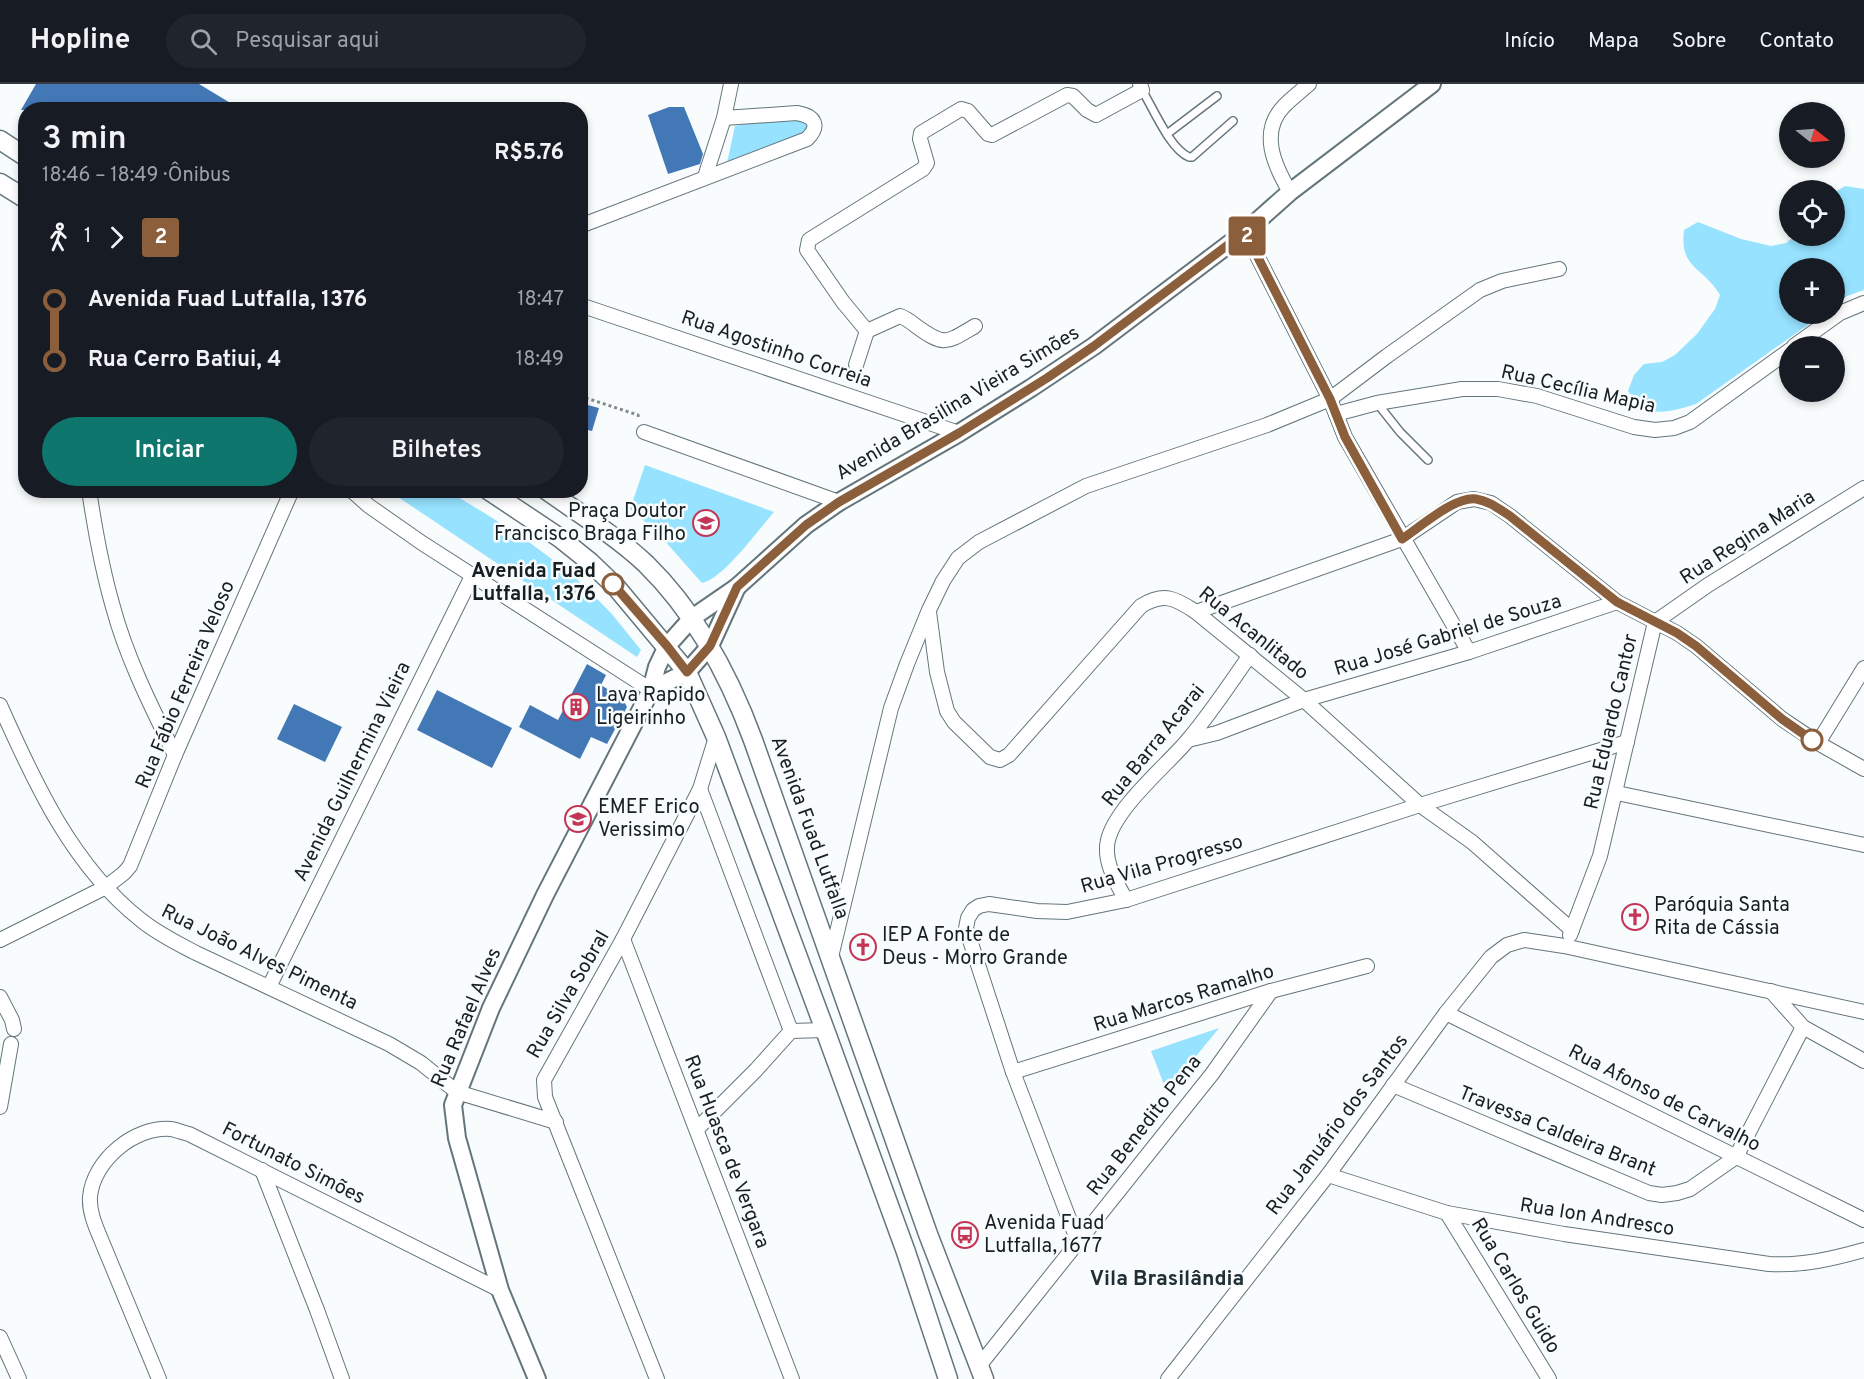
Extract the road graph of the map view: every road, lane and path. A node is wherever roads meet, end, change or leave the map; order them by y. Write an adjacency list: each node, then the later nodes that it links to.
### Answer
1 (731, 84): 6 (street)
2 (1309, 84): 13 (street)
3 (1432, 84): 13 (street, Avenida Brasilina Vieira Simões)
4 (1141, 87): 8 (lane); 21 (street)
5 (1217, 96): 8 (lane)
6 (723, 118): 11 (street); 11 (street)
7 (1233, 121): 8 (lane)
8 (1167, 134)
9 (0, 140): 10 (main road)
10 (18, 152)
11 (705, 177): 15 (street)
12 (0, 183): 14 (main road)
13 (1290, 192): 16 (street, Avenida Brasilina Vieira Simões)
14 (18, 195)
15 (588, 223)
16 (1245, 232): 26 (street); 30 (street, Avenida Brasilina Vieira Simões)
17 (1559, 269): 26 (street)
18 (1864, 303): 22 (street)
19 (588, 308): 30 (street, Rua Agostinho Correia)
20 (975, 326): 21 (street)
21 (867, 331): 24 (street)
22 (1808, 336)
23 (1779, 358): 27 (street, Rua Cecília Mapia)
24 (856, 365)
25 (588, 399): 29 (path)
26 (1330, 399): 28 (street); 43 (street)
27 (1377, 403): 28 (street, Rua Cecília Mapia); 31 (lane)
28 (1336, 414): 39 (street)
29 (644, 432): 38 (street)
30 (959, 433): 38 (street, Avenida Brasilina Vieira Simões)
31 (1428, 460)
32 (1864, 488): 46 (street, Rua Regina Maria)
33 (90, 498): 60 (street)
34 (288, 498): 60 (street, Rua Fábio Ferreira Veloso)
35 (362, 498): 40 (street)
36 (500, 498): 47 (main road)
37 (557, 498): 45 (main road, Avenida Fuad Lutfalla)
38 (839, 502): 41 (street, Avenida Brasilina Vieira Simões)
39 (1402, 539): 42 (street, Rua Eduardo Cantor); 44 (street, Rua Eduardo Cantor); 49 (street)
40 (473, 574): 53 (street); 74 (street, Avenida Guilhermina Vieira)
41 (737, 587): 45 (street, Avenida Brasilina Vieira Simões); 48 (street, Avenida Brasilina Vieira Simões)
42 (1617, 602): 46 (street, Rua Eduardo Cantor); 49 (street, Rua José Gabriel de Souza)
43 (929, 610): 44 (street, Rua Acanlitado); 72 (street)
44 (1196, 612): 50 (street, Rua Acanlitado)
45 (692, 618): 47 (street, Avenida Brasilina Vieira Simões); 48 (main road, Avenida Fuad Lutfalla)
46 (1655, 622): 58 (street, Rua Eduardo Cantor); 59 (street)
47 (667, 646): 52 (main road); 53 (street, Avenida Brasilina Vieira Simões)
48 (710, 646): 52 (street, Avenida Brasilina Vieira Simões); 72 (main road, Avenida Fuad Lutfalla)
49 (1469, 652): 54 (street, Rua José Gabriel de Souza)
50 (1250, 656): 54 (street, Rua Acanlitado); 57 (street, Rua Barra Acarai)
51 (1864, 668): 59 (street)
52 (687, 672): 53 (street, Avenida Brasilina Vieira Simões); 56 (main road)
53 (651, 690): 88 (street, Rua Rafael Alves)
54 (1304, 700): 57 (street, Rua José Gabriel de Souza); 64 (street, Rua Acanlitado)
55 (0, 705): 66 (street, Rua João Alves Pimenta)
56 (716, 737): 62 (street, Rua Silva Sobral); 82 (main road)
57 (1188, 740): 67 (street, Rua Barra Acarai)
58 (1627, 742): 63 (street, Rua Eduardo Cantor); 64 (street, Rua Vila Progresso)
59 (1818, 744): 61 (street)
60 (175, 755): 66 (street, Rua Fábio Ferreira Veloso)
61 (1864, 769)
62 (700, 789): 69 (street, Rua Silva Sobral); 83 (street)
63 (1617, 793): 65 (street); 68 (street, Rua Eduardo Cantor)
64 (1420, 805): 67 (street, Rua Vila Progresso); 68 (street, Rua Acanlitado)
65 (1864, 845)
66 (106, 887): 70 (street, Rua Fábio Ferreira Veloso); 74 (street, Rua João Alves Pimenta)
67 (1126, 900): 86 (street, Rua Vila Progresso)
68 (1572, 930): 71 (street, Rua Eduardo Cantor)
69 (623, 939): 90 (street, Rua Silva Sobral); 91 (street, Rua Huasca de Vergara)
70 (0, 940)
71 (1564, 946): 75 (street, Rua Januário dos Santos); 79 (street, Rua Januário dos Santos)
72 (831, 957): 99 (main road, Avenida Fuad Lutfalla)
73 (1367, 966): 76 (street, Rua Marcos Ramalho)
74 (269, 987): 88 (street, Rua João Alves Pimenta)
75 (1771, 991): 78 (street, Rua Januário dos Santos); 80 (street)
76 (1271, 992): 86 (street, Rua Marcos Ramalho); 97 (street, Rua Benedito Pena)
77 (0, 997): 81 (street)
78 (1864, 1012)
79 (1446, 1013): 87 (street, Rua Januário dos Santos); 92 (street, Rua Afonso de Carvalho)
80 (1803, 1028): 85 (street); 92 (street)
81 (14, 1029)
82 (825, 1030): 83 (street); 100 (main road)
83 (792, 1031): 91 (street)
84 (11, 1044): 89 (street)
85 (1864, 1061)
86 (1013, 1072): 97 (street, Rua Vila Progresso)
87 (1393, 1084): 92 (street, Travessa Caldeira Brant); 94 (street, Rua Januário dos Santos)
88 (457, 1092): 90 (street); 101 (street, Rua Rafael Alves)
89 (0, 1107)
90 (556, 1122): 108 (street, Rua Silva Sobral)
91 (697, 1129): 109 (street, Rua Huasca de Vergara)
92 (1736, 1157): 96 (street, Rua Afonso de Carvalho)
93 (262, 1170): 101 (street, Fortunato Simões); 105 (street, Fortunato Simões); 106 (street)
94 (1328, 1175): 95 (street, Rua Ion Andresco); 111 (street, Rua Januário dos Santos)
95 (1447, 1213): 98 (street, Rua Ion Andresco); 112 (street, Rua Carlos Guido)
96 (1864, 1220)
97 (1078, 1242): 103 (street, Rua Benedito Pena)
98 (1864, 1250)
99 (947, 1283): 100 (main road); 103 (main road, Avenida Fuad Lutfalla)
100 (916, 1285): 110 (main road)
101 (500, 1290): 107 (street, Rua Rafael Alves)
102 (0, 1336): 104 (street)
103 (982, 1372)
104 (19, 1379)
105 (159, 1379)
106 (342, 1379)
107 (537, 1379)
108 (657, 1379)
109 (792, 1379)
110 (948, 1379)
111 (1168, 1379)
112 (1549, 1379)

